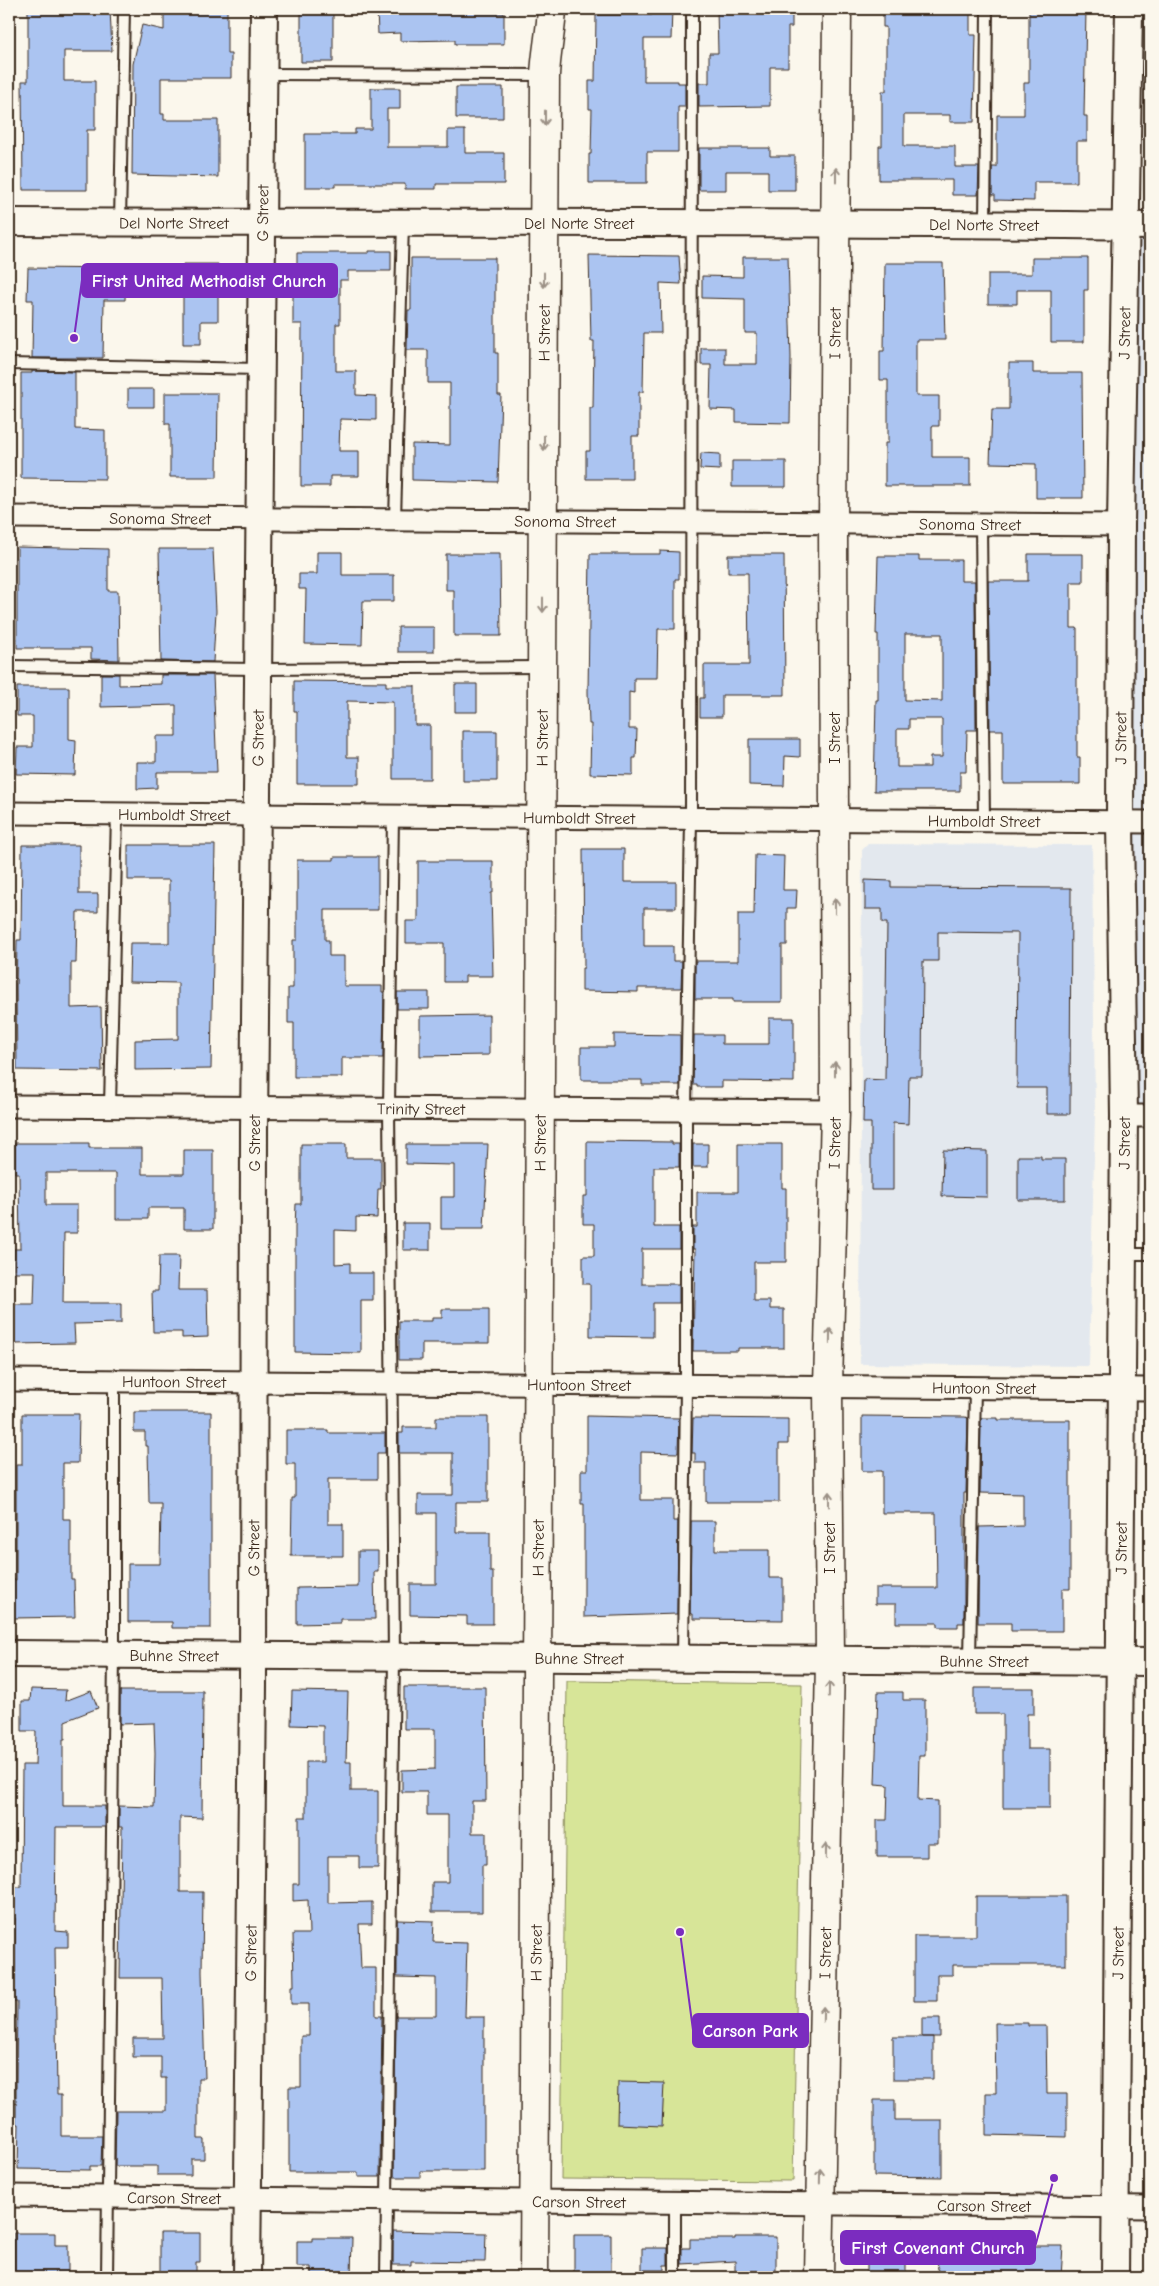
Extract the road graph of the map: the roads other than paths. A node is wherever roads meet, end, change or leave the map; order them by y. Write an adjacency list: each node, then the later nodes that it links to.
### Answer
1 (124, 9): 13 (lane)
2 (264, 9): 10 (street, G Street)
3 (536, 9): 9 (main road)
4 (552, 9): 9 (main road, H Street)
5 (692, 9): 12 (lane)
6 (837, 9): 15 (main road, I Street, one-way to 6)
7 (988, 9): 18 (lane)
8 (1129, 9): 19 (street, J Street)
9 (546, 63): 10 (lane); 17 (main road, H Street, one-way to 17)
10 (263, 74): 16 (street, G Street)
11 (9, 222): 13 (street, Del Norte Street)
12 (692, 222): 15 (street, Del Norte Street); 17 (street, Del Norte Street); 26 (lane)
13 (120, 223): 16 (street, Del Norte Street)
14 (403, 223): 16 (street, Del Norte Street); 17 (street, Del Norte Street); 24 (lane)
15 (835, 223): 18 (street, Del Norte Street); 27 (main road, I Street)
16 (261, 224): 21 (street, G Street)
17 (545, 224): 25 (main road, H Street, one-way to 25)
18 (986, 225): 19 (street, Del Norte Street)
19 (1138, 225): 29 (street, J Street)
20 (9, 364): 21 (lane)
21 (260, 369): 23 (street, G Street)
22 (9, 517): 23 (street, Sonoma Street)
23 (259, 518): 24 (street, Sonoma Street); 32 (street, G Street)
24 (395, 520): 25 (street, Sonoma Street)
25 (543, 521): 26 (street, Sonoma Street); 31 (main road, H Street, one-way to 31)
26 (691, 522): 27 (street, Sonoma Street); 38 (lane)
27 (833, 523): 28 (street, Sonoma Street); 39 (main road, I Street)
28 (981, 524): 29 (street, Sonoma Street); 40 (lane)
29 (1122, 525): 41 (street, J Street)
30 (9, 666): 32 (lane)
31 (542, 667): 32 (lane); 37 (main road, H Street)
32 (258, 669): 35 (street, G Street)
33 (9, 814): 34 (street, Humboldt Street)
34 (116, 814): 35 (street, Humboldt Street); 43 (lane)
35 (257, 816): 36 (street, Humboldt Street); 45 (street, G Street)
36 (393, 816): 37 (street, Humboldt Street); 46 (lane)
37 (541, 818): 38 (street, Humboldt Street); 47 (main road, H Street)
38 (691, 819): 39 (street, Humboldt Street); 48 (lane)
39 (835, 820): 40 (street, Humboldt Street); 49 (main road, I Street, one-way to 39)
40 (984, 821): 41 (street, Humboldt Street)
41 (1120, 822): 42 (street, Humboldt Street); 50 (street, J Street)
42 (1150, 822)
43 (110, 1105): 44 (street, Trinity Street); 45 (street, Trinity Street)
44 (9, 1106)
45 (254, 1106): 46 (street, Trinity Street); 56 (street, G Street)
46 (388, 1107): 47 (street, Trinity Street); 57 (lane)
47 (540, 1108): 48 (street, Trinity Street); 58 (main road, H Street)
48 (686, 1109): 49 (street, Trinity Street); 59 (lane)
49 (835, 1111): 60 (main road, I Street, one-way to 49)
50 (1124, 1116): 51 (street); 52 (street, J Street)
51 (1150, 1116)
52 (1122, 1254): 53 (lane); 62 (street, J Street)
53 (1150, 1254)
54 (9, 1380): 55 (street, Huntoon Street)
55 (114, 1381): 56 (street, Huntoon Street); 65 (lane)
56 (253, 1382): 57 (street, Huntoon Street); 66 (street, G Street)
57 (392, 1384): 58 (street, Huntoon Street); 69 (lane)
58 (539, 1385): 59 (street, Huntoon Street); 67 (main road, H Street)
59 (686, 1385): 60 (street, Huntoon Street); 68 (lane)
60 (828, 1386): 61 (street, Huntoon Street); 70 (main road, I Street, one-way to 60)
61 (975, 1387): 62 (street, Huntoon Street); 71 (lane)
62 (1122, 1389): 63 (street, Huntoon Street); 72 (street, J Street)
63 (1150, 1389)
64 (9, 1654): 65 (street, Buhne Street)
65 (114, 1655): 66 (street, Buhne Street); 75 (lane)
66 (253, 1656): 69 (street, Buhne Street); 76 (street, G Street)
67 (537, 1656): 68 (street, Buhne Street); 69 (street, Buhne Street); 78 (main road, H Street)
68 (683, 1657): 70 (street, Buhne Street)
69 (394, 1658): 77 (lane)
70 (830, 1658): 71 (street, Buhne Street); 80 (main road, I Street, one-way to 70)
71 (970, 1660): 72 (street, Buhne Street)
72 (1119, 1661): 73 (street, Buhne Street); 81 (street, J Street)
73 (1150, 1662)
74 (9, 2196): 75 (street, Carson Street)
75 (107, 2197): 76 (street, Carson Street); 83 (lane)
76 (248, 2198): 77 (street, Carson Street); 84 (street, G Street)
77 (389, 2199): 78 (street, Carson Street); 85 (lane)
78 (534, 2201): 79 (street, Carson Street); 86 (main road, H Street)
79 (675, 2202): 80 (street, Carson Street); 87 (lane)
80 (820, 2204): 81 (street, Carson Street); 88 (main road, I Street)
81 (1116, 2206): 82 (street, Carson Street); 89 (street, J Street)
82 (1150, 2206)
83 (108, 2277)
84 (247, 2277)
85 (386, 2277)
86 (534, 2277)
87 (675, 2277)
88 (819, 2277)
89 (1115, 2277)

